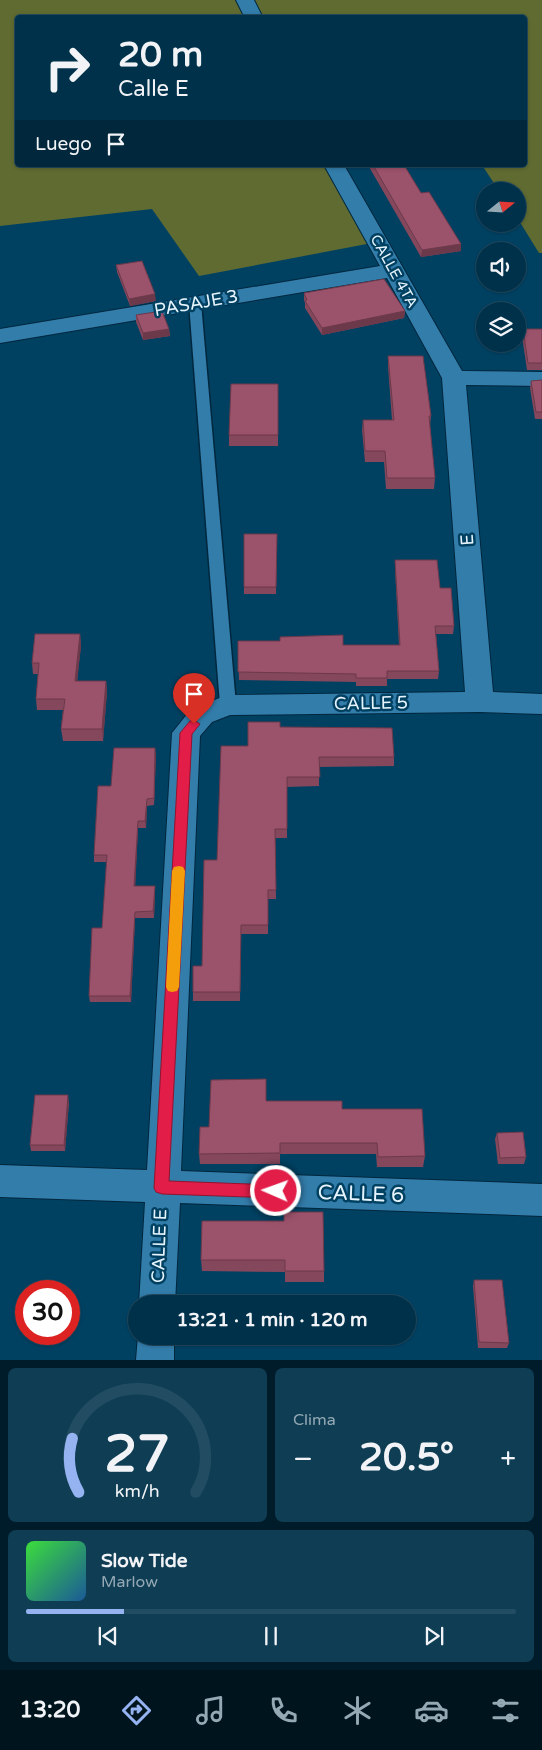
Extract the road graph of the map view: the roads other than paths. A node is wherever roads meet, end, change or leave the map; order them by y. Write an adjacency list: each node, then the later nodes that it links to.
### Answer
1 (245, 0): 2 (street)
2 (252, 15)
3 (335, 167): 4 (street, CALLE 4TA)
4 (393, 270): 5 (street, PASAJE 3); 7 (street, CALLE 4TA)
5 (195, 303): 6 (street, PASAJE 3); 11 (lane)
6 (0, 336)
7 (454, 378): 8 (street); 9 (street, E)
8 (542, 379)
9 (480, 702): 10 (street, CALLE 5); 11 (street, CALLE 5)
10 (542, 704)
11 (215, 710): 13 (street, CALLE E)
12 (0, 1181): 13 (street, CALLE 6)
13 (162, 1188): 14 (street, CALLE 6); 15 (street, CALLE E)
14 (542, 1200)
15 (157, 1295)
16 (156, 1345): 17 (street)
17 (155, 1360)

